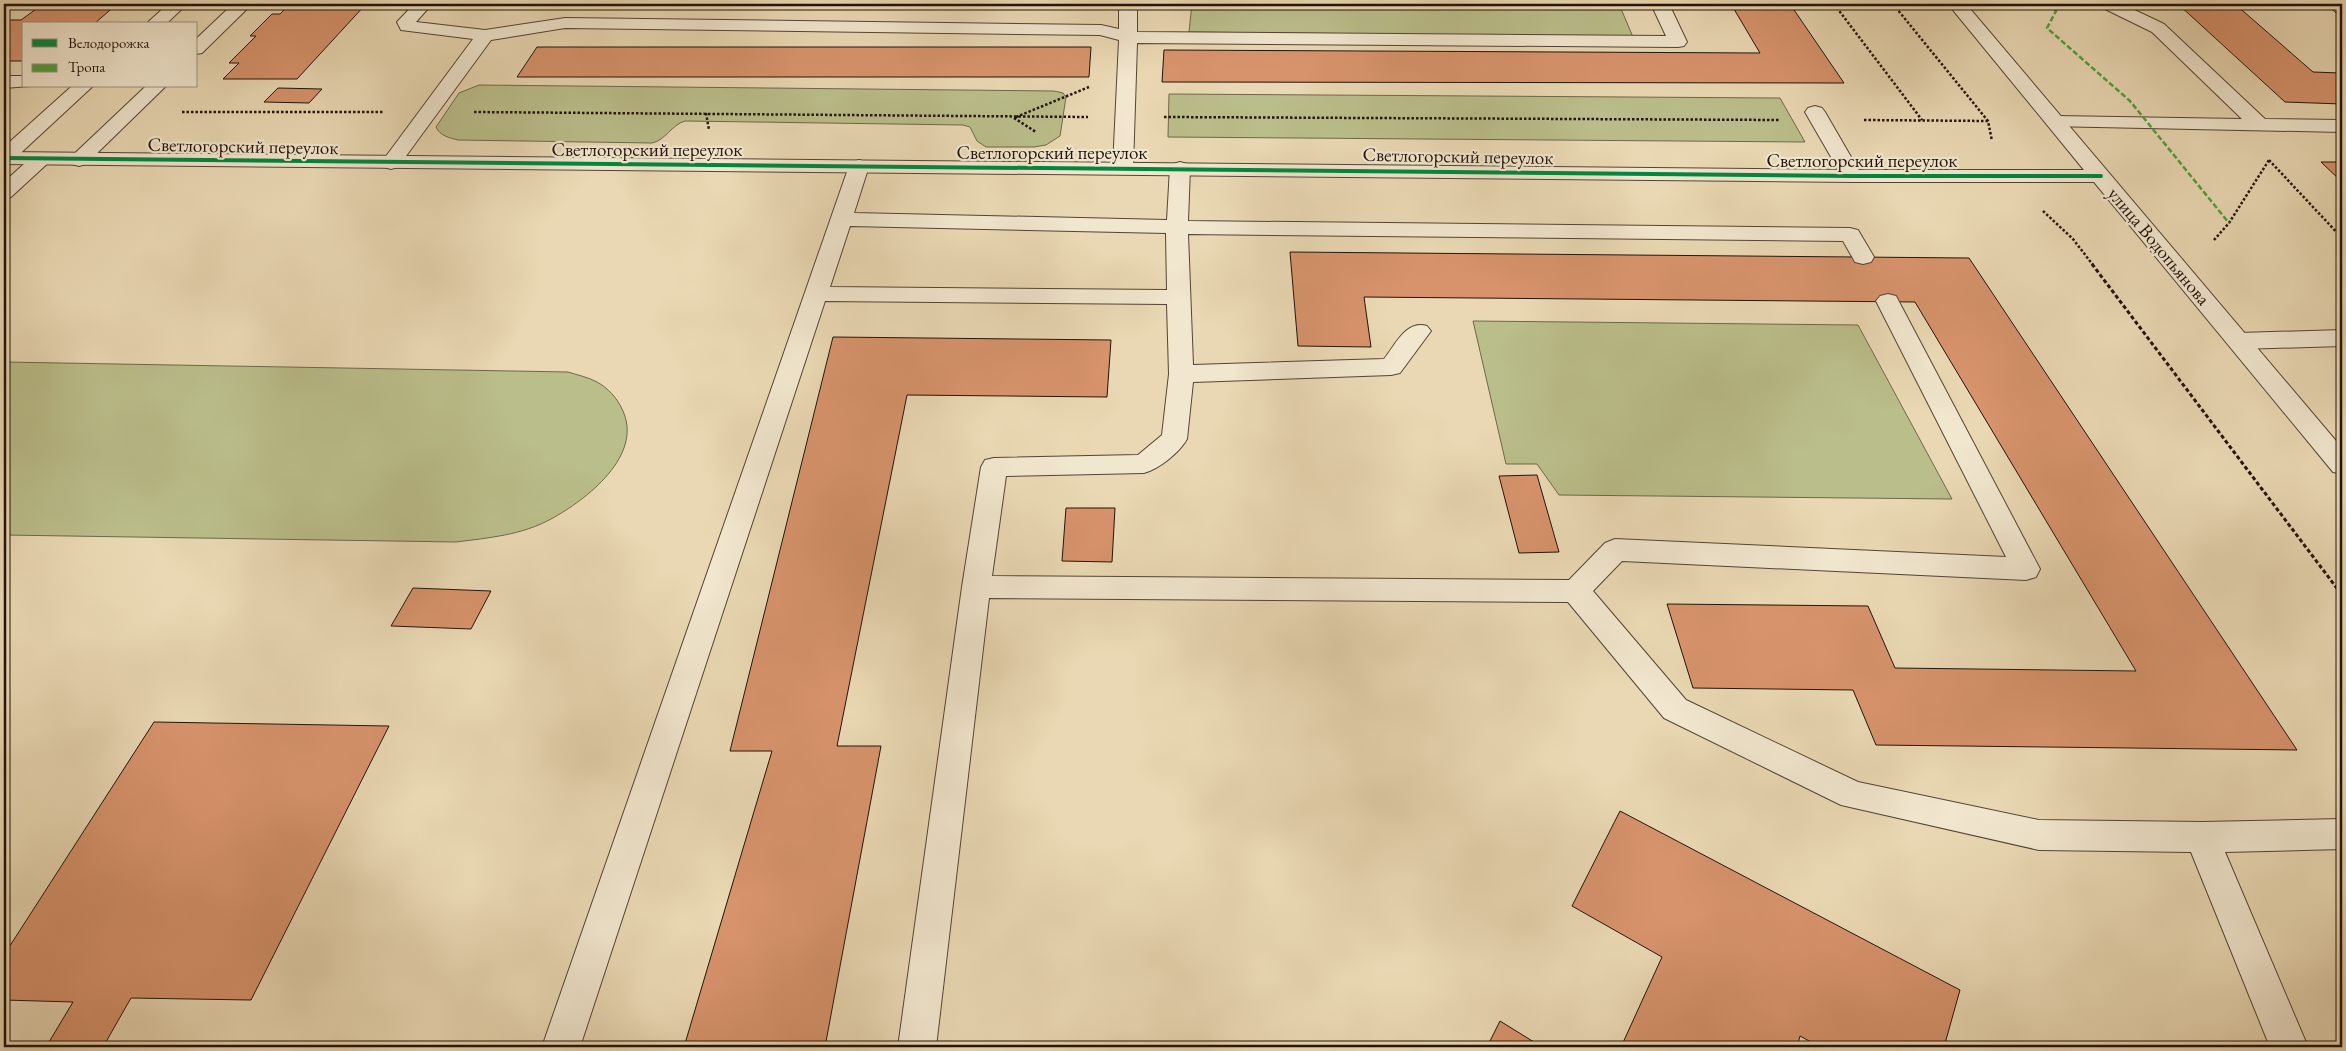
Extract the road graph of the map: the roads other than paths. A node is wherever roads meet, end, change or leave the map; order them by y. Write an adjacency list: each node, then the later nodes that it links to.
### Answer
1 (178, 4): 11 (street)
2 (243, 4): 15 (street)
3 (423, 4): 13 (street)
4 (574, 4): 12 (street)
5 (1128, 4): 14 (street)
6 (1660, 4): 14 (street)
7 (1957, 4): 21 (street, улица Водопьянова)
8 (2109, 4): 22 (street)
9 (2336, 4): 10 (street)
10 (2342, 8)
11 (157, 22)
12 (531, 27): 13 (street); 14 (street)
13 (486, 35): 27 (street)
14 (1127, 37): 29 (street)
15 (198, 47)
16 (4, 82): 17 (street)
17 (22, 82)
18 (82, 88): 24 (street)
19 (156, 88): 26 (street)
20 (1818, 116): 31 (street)
21 (2056, 122): 22 (street); 32 (street, улица Водопьянова)
22 (2259, 124): 23 (street)
23 (2342, 126)
24 (4, 158): 25 (street, Светлогорский переулок)
25 (41, 159): 26 (street, Светлогорский переулок); 33 (street)
26 (79, 160): 27 (street, Светлогорский переулок)
27 (391, 163): 28 (street, Светлогорский переулок)
28 (860, 166): 29 (street, Светлогорский переулок); 34 (street)
29 (1123, 167): 30 (street, Светлогорский переулок)
30 (1180, 168): 31 (street, Светлогорский переулок); 35 (street)
31 (1852, 176): 32 (street, Светлогорский переулок)
32 (2101, 176): 42 (street, улица Водопьянова)
33 (4, 193)
34 (841, 220): 35 (street); 37 (street)
35 (1177, 227): 36 (street); 38 (street)
36 (1863, 257)
37 (816, 294): 38 (street); 49 (street)
38 (1179, 297): 43 (street)
39 (1888, 302): 46 (street)
40 (1419, 331): 43 (street)
41 (2342, 338): 42 (street)
42 (2238, 341): 44 (street, улица Водопьянова)
43 (1181, 374): 45 (street)
44 (2342, 465)
45 (976, 587): 46 (street); 50 (street)
46 (1576, 591): 48 (street)
47 (2342, 834): 48 (street)
48 (2202, 837): 51 (street)
49 (561, 1047)
50 (917, 1047)
51 (2289, 1047)

